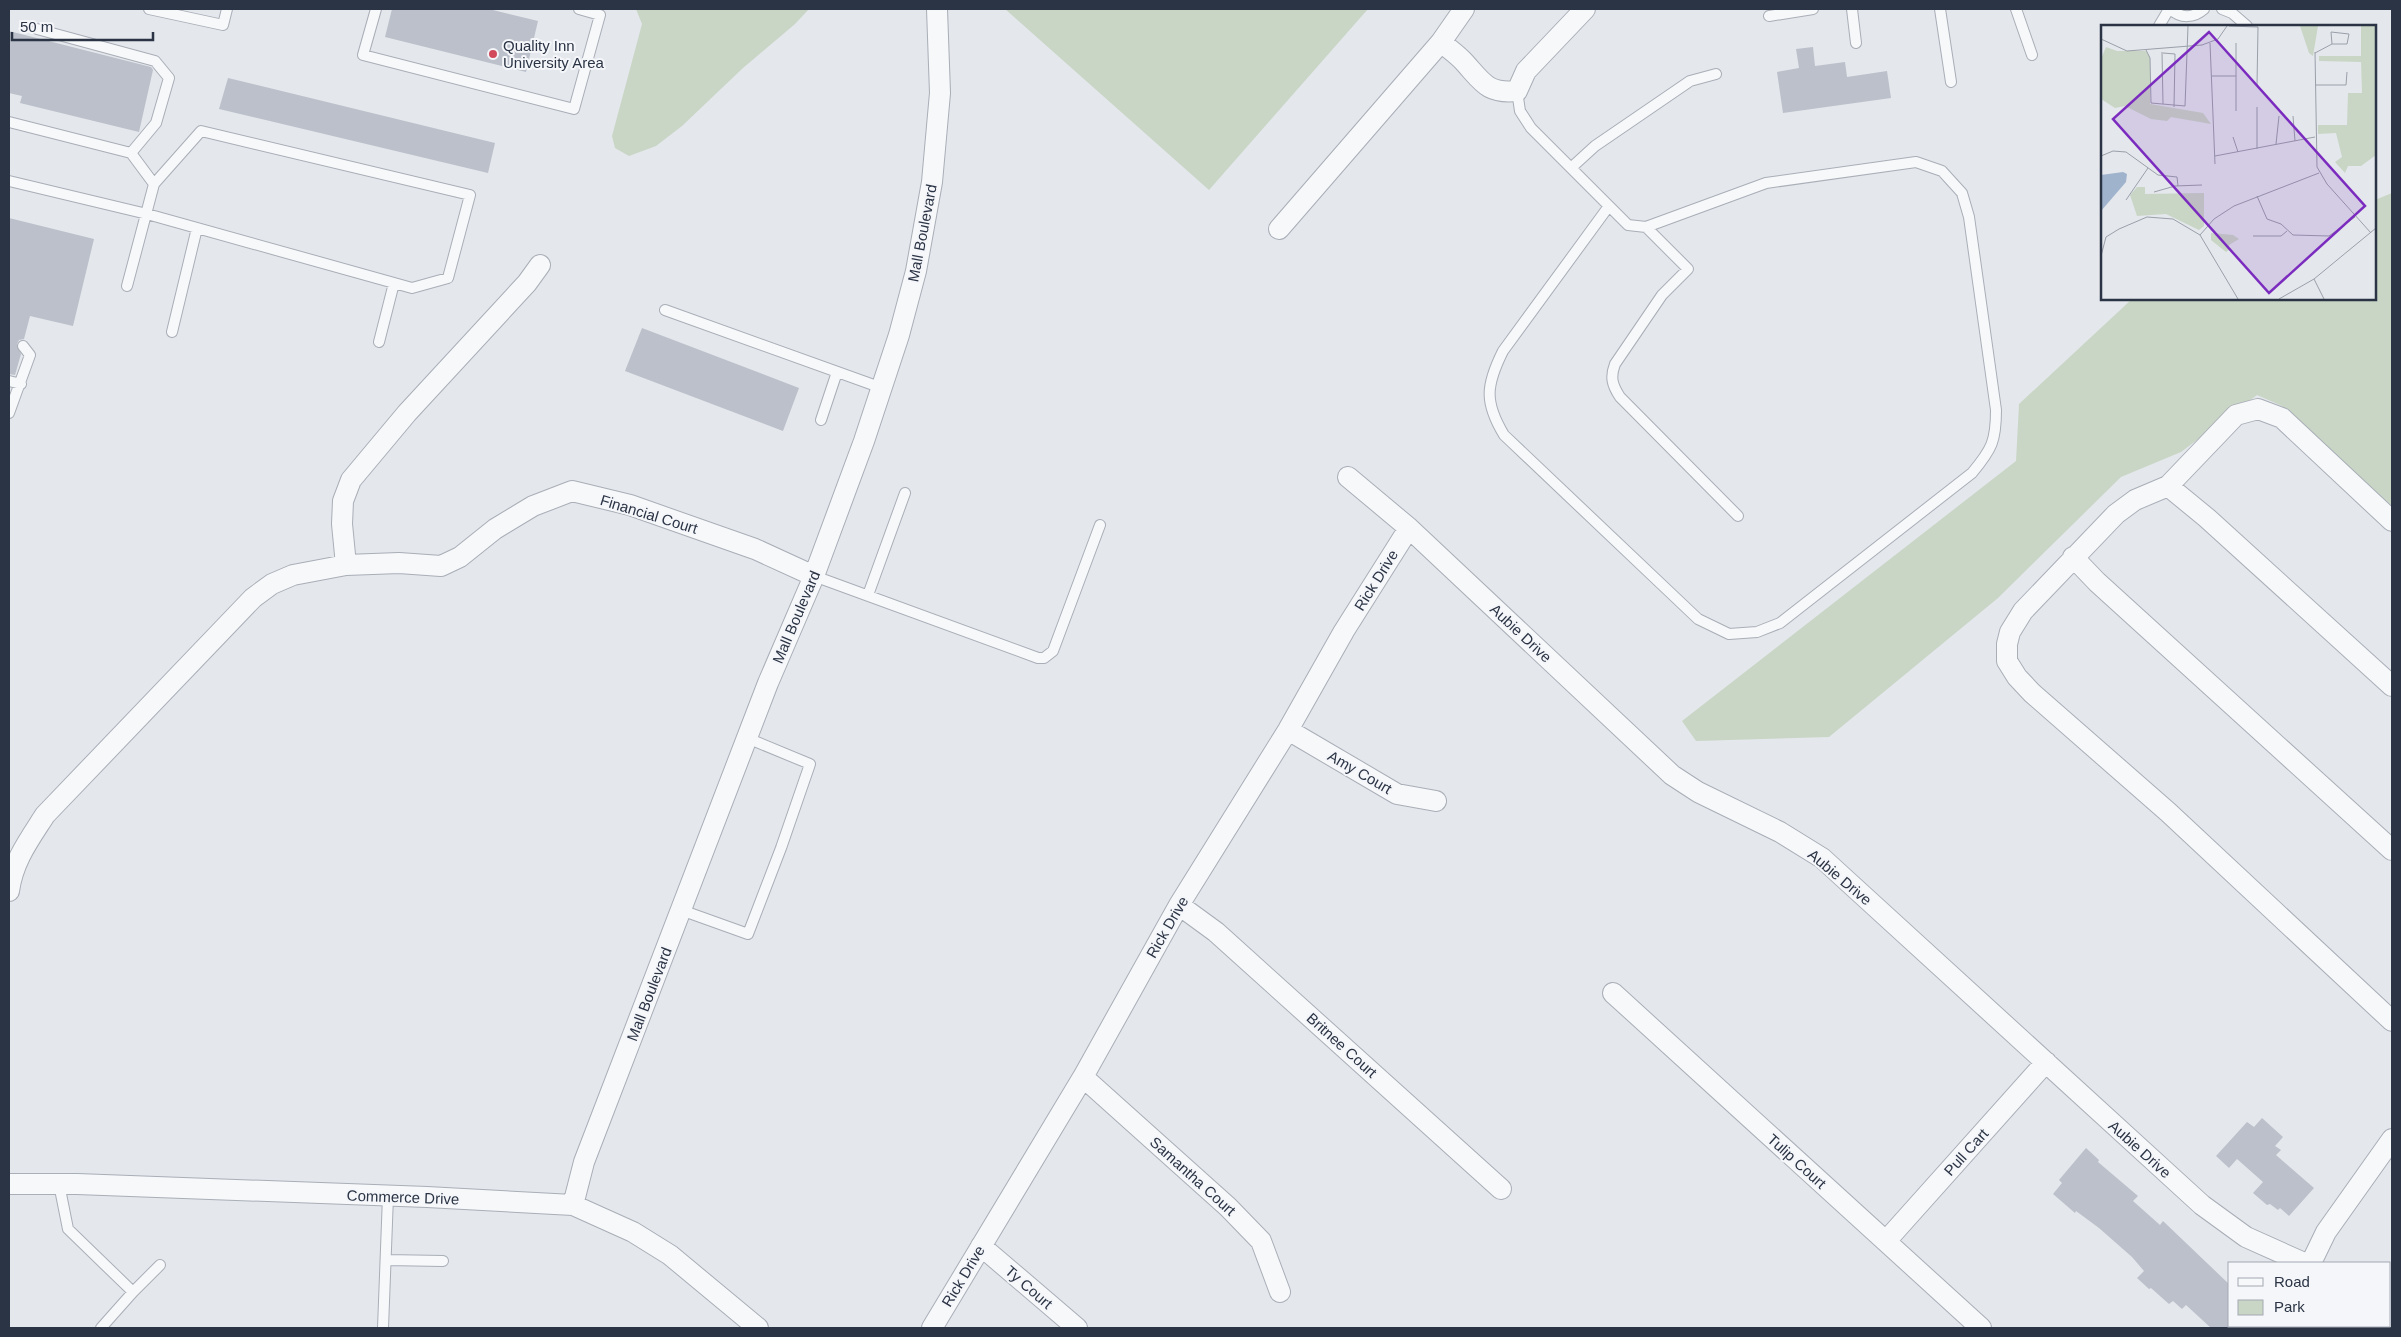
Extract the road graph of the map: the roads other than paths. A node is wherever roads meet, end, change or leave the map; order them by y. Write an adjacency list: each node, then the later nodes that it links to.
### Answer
1 (149, 9): 15 (lane)
2 (227, 9): 15 (lane)
3 (376, 9): 4 (lane)
4 (578, 9)
5 (937, 9): 46 (street, Mall Boulevard)
6 (1464, 9): 20 (street)
7 (1585, 9): 25 (street)
8 (1813, 9): 16 (lane)
9 (1852, 9): 21 (lane)
10 (1940, 9): 24 (lane)
11 (2016, 9): 22 (lane)
12 (2170, 9): 13 (lane); 17 (lane)
13 (2204, 9)
14 (2222, 9): 18 (lane)
15 (166, 11)
16 (1769, 16)
17 (2161, 25)
18 (2246, 25)
19 (37, 29): 27 (lane)
20 (1441, 42): 25 (street); 35 (street)
21 (1856, 43)
22 (2032, 55)
23 (1716, 74): 28 (lane)
24 (1951, 82)
25 (1517, 91): 28 (lane)
26 (9, 122): 27 (lane)
27 (131, 153): 30 (lane)
28 (1572, 167): 31 (lane)
29 (9, 181): 32 (lane)
30 (154, 184): 32 (lane); 37 (lane)
31 (1609, 206): 33 (lane); 33 (lane)
32 (146, 214): 34 (lane); 38 (lane)
33 (1646, 227): 52 (lane)
34 (197, 228): 37 (lane); 40 (lane)
35 (1278, 229)
36 (540, 266): 57 (street)
37 (394, 283): 41 (lane)
38 (127, 286)
39 (666, 310): 43 (lane)
40 (172, 332)
41 (379, 342)
42 (23, 346): 45 (lane)
43 (837, 372): 46 (lane); 48 (lane)
44 (9, 381): 45 (lane)
45 (21, 384): 47 (lane)
46 (882, 388): 58 (street, Mall Boulevard)
47 (9, 413)
48 (821, 420)
49 (1348, 477): 55 (street, Aubie Drive)
50 (2168, 486): 53 (street); 56 (street); 60 (street)
51 (906, 493): 59 (lane)
52 (1738, 516)
53 (2392, 521)
54 (1100, 525): 59 (lane)
55 (1409, 528): 61 (street, Rick Drive); 70 (street, Aubie Drive)
56 (2073, 557): 64 (street); 69 (street)
57 (346, 565): 58 (street, Financial Court); 65 (street, Financial Court)
58 (814, 576): 59 (lane); 62 (street, Mall Boulevard)
59 (868, 595)
60 (2392, 686)
61 (1288, 730): 63 (street, Amy Court); 66 (street, Rick Drive)
62 (747, 738): 67 (street, Mall Boulevard); 67 (lane)
63 (1436, 801)
64 (2392, 850)
65 (9, 891)
66 (1179, 905): 71 (street, Rick Drive); 75 (street, Britnee Court)
67 (681, 910): 77 (street, Mall Boulevard)
68 (1613, 993): 78 (street, Tulip Court)
69 (2392, 1021)
70 (2046, 1062): 78 (street, Pull Cart); 82 (street, Aubie Drive)
71 (1083, 1077): 79 (street, Rick Drive); 86 (street, Samantha Court)
72 (2392, 1139): 83 (street)
73 (9, 1184): 74 (street, Commerce Drive)
74 (59, 1184): 76 (street, Commerce Drive); 85 (lane)
75 (1501, 1189)
76 (388, 1196): 77 (street, Commerce Drive); 80 (lane)
77 (572, 1206): 89 (street, Commerce Drive)
78 (1886, 1241): 92 (street, Tulip Court)
79 (980, 1246): 90 (street, Rick Drive); 91 (street, Ty Court)
80 (386, 1260): 81 (lane); 88 (lane)
81 (443, 1261)
82 (2302, 1262)
83 (2311, 1262)
84 (160, 1265): 85 (lane)
85 (133, 1292): 87 (lane)
86 (1280, 1292)
87 (101, 1328)
88 (383, 1328)
89 (758, 1328)
90 (932, 1328)
91 (1077, 1328)
92 (1981, 1328)

